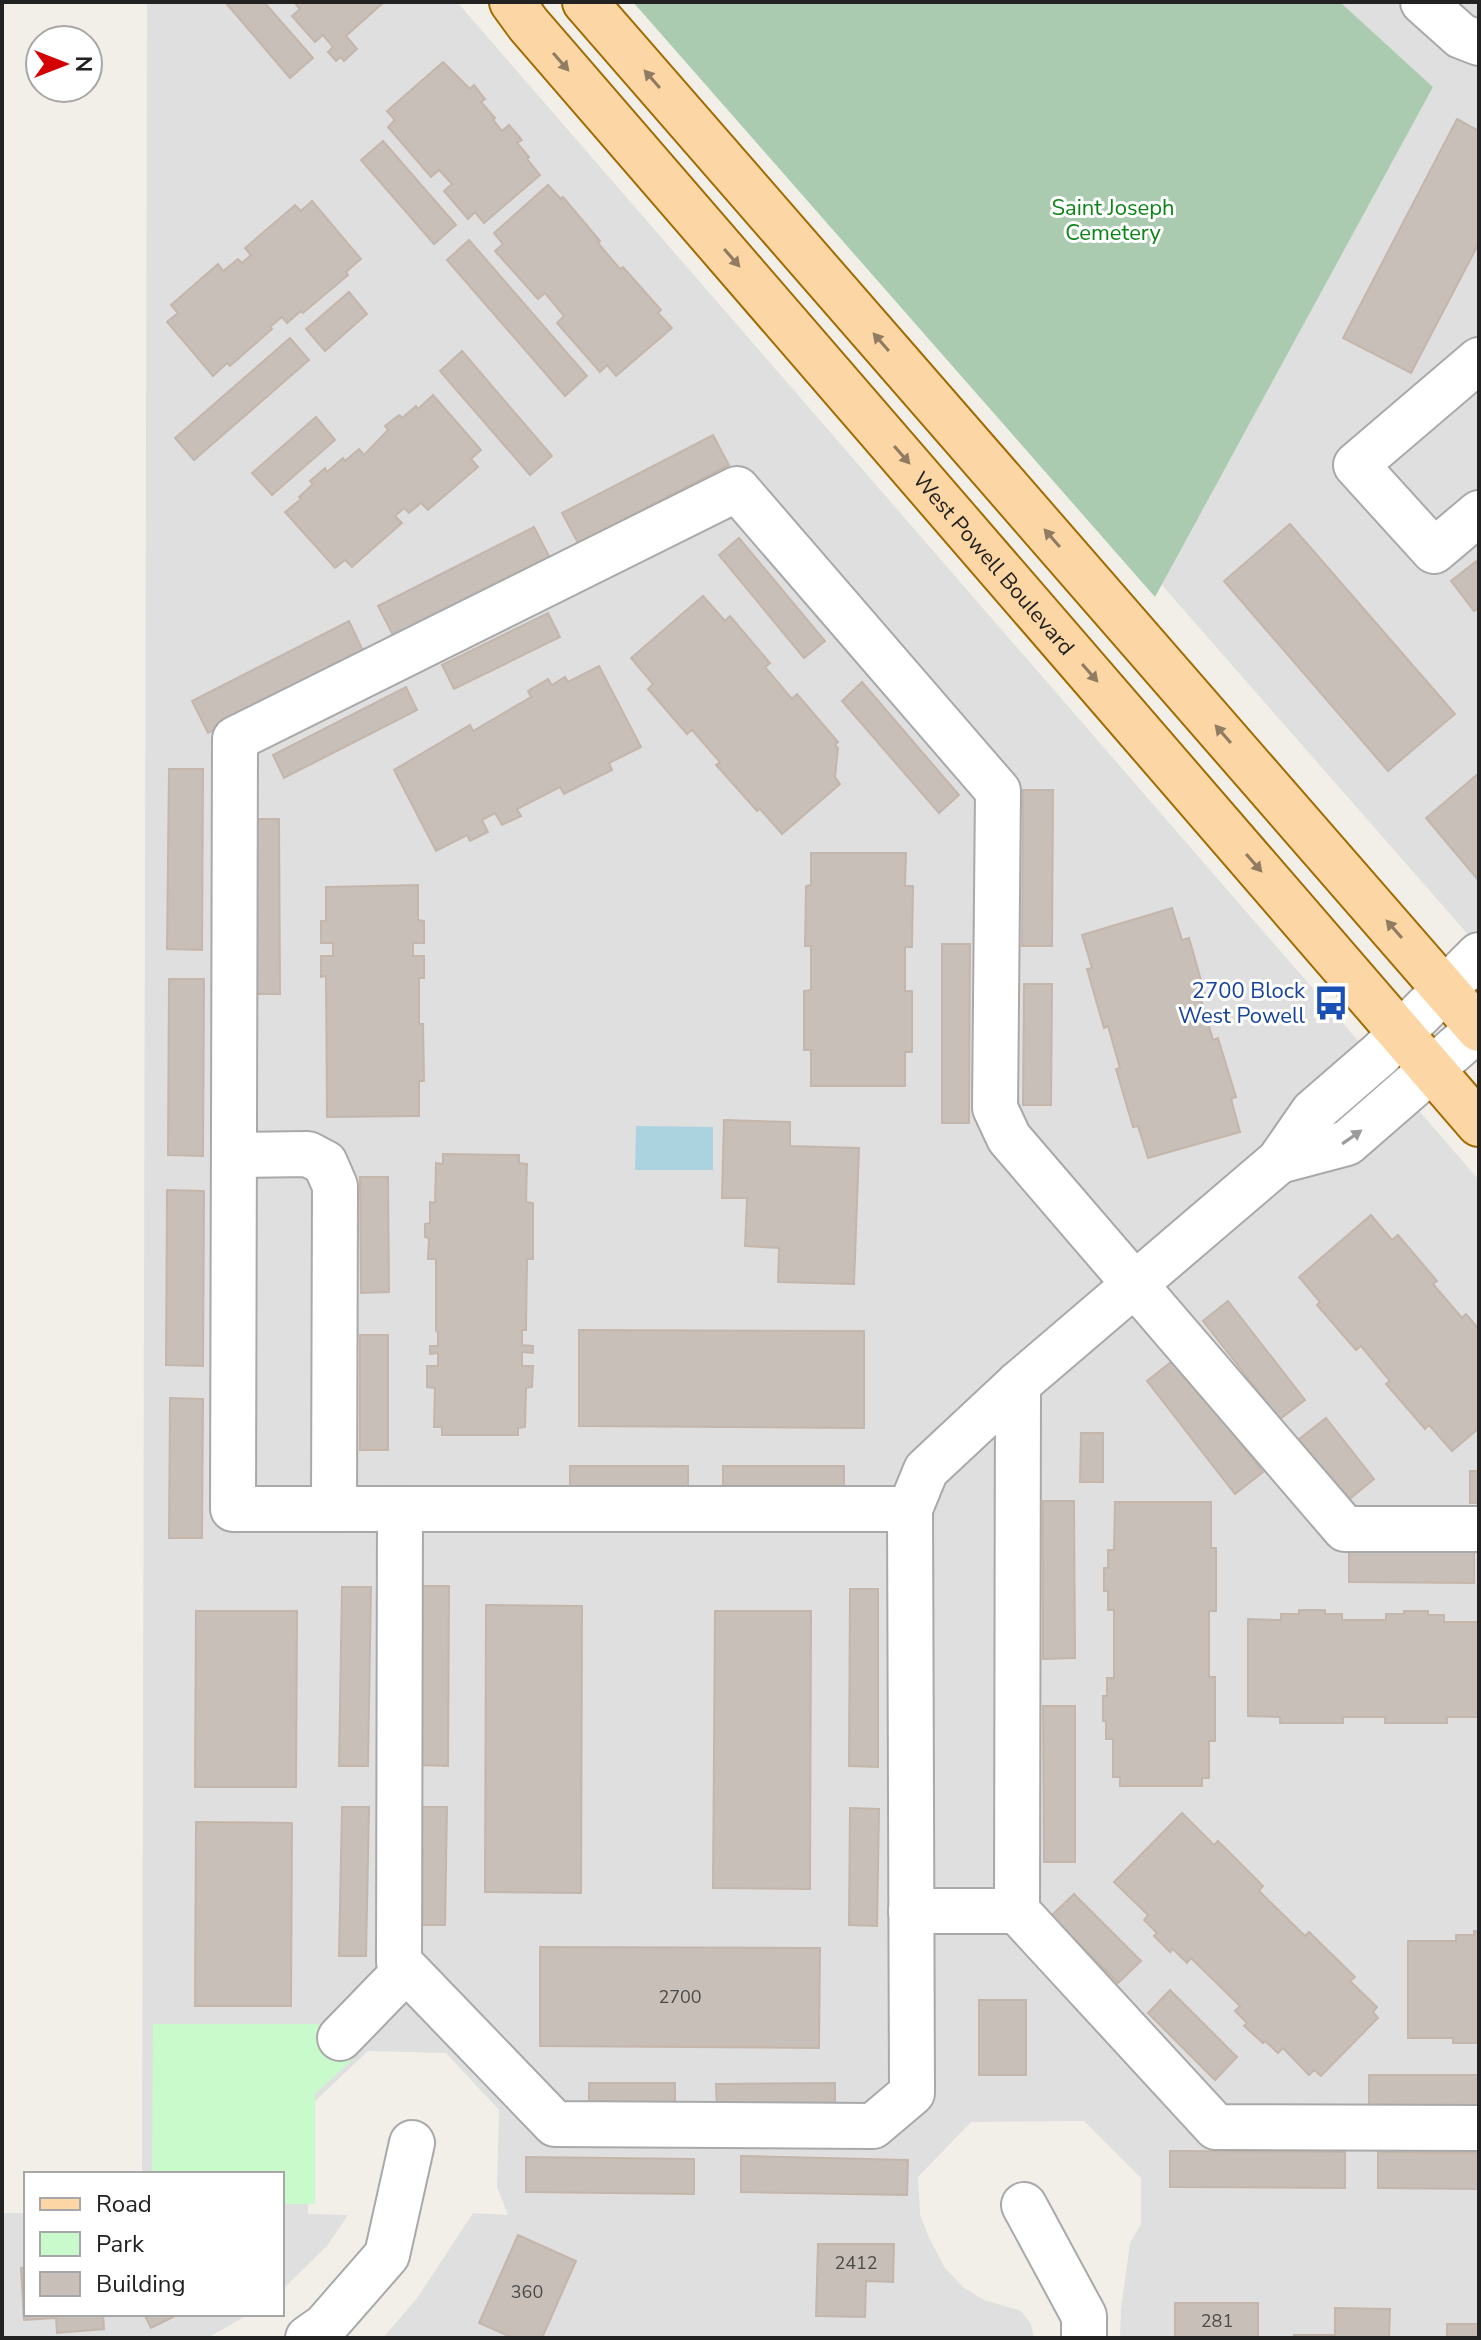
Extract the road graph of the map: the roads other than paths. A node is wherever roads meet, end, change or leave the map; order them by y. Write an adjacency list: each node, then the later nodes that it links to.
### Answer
1 (512, 2): 10 (main road, West Powell Boulevard, one-way to 10)
2 (585, 2): 8 (main road, one-way to 2)
3 (1423, 2): 4 (street)
4 (1479, 43)
5 (1479, 360): 6 (street)
6 (1479, 513)
7 (1479, 955): 8 (street)
8 (1445, 989): 9 (main road); 10 (street)
9 (1479, 1029): 11 (street)
10 (1401, 1033): 11 (main road, West Powell Boulevard); 14 (street)
11 (1433, 1070): 12 (main road, West Powell Boulevard); 14 (street, one-way to 11)
12 (1479, 1124)
13 (234, 1155): 15 (street); 17 (street); 17 (street)
14 (1279, 1161): 15 (street)
15 (1136, 1285): 16 (street); 20 (street)
16 (1018, 1384): 19 (street); 22 (street)
17 (334, 1509): 18 (street)
18 (400, 1509): 19 (street); 23 (street)
19 (910, 1509): 21 (street)
20 (1479, 1529)
21 (911, 1911): 22 (street); 23 (street)
22 (1017, 1911): 25 (street)
23 (406, 1970): 24 (street)
24 (340, 2038)
25 (1479, 2128)
26 (412, 2143): 28 (street)
27 (1024, 2205): 29 (street)
28 (308, 2338)
29 (1084, 2338)

